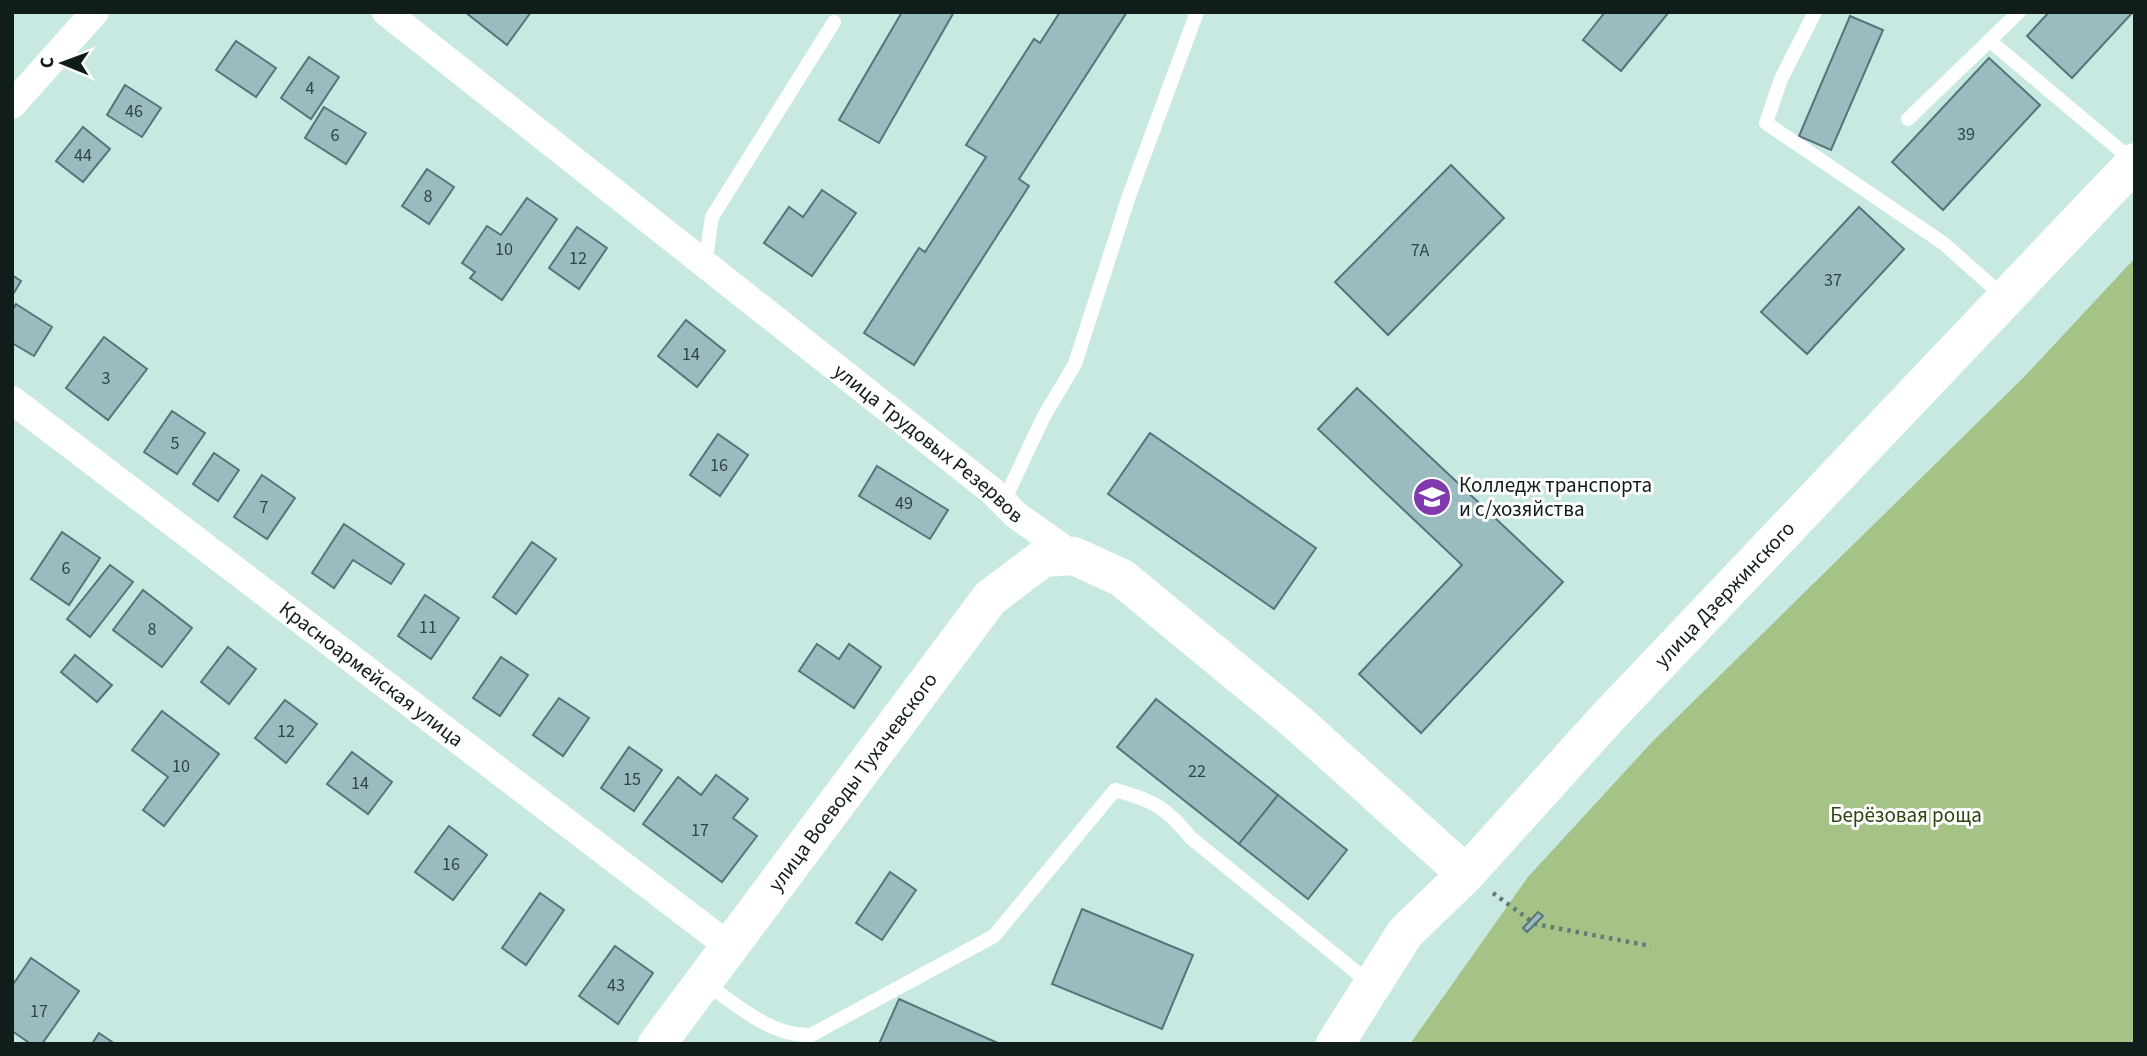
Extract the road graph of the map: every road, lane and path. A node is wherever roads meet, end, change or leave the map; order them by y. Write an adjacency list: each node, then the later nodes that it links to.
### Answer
1 (95, 12): 8 (street)
2 (1197, 12): 14 (lane)
3 (1815, 12): 12 (lane)
4 (2019, 12): 7 (lane)
5 (398, 16): 11 (street, улица Трудовых Резервов)
6 (834, 22): 11 (lane)
7 (1990, 41): 9 (lane); 10 (lane)
8 (12, 105)
9 (1908, 119)
10 (2135, 162): 12 (main road, улица Дзержинского)
11 (705, 265): 14 (street, улица Трудовых Резервов)
12 (2005, 298): 16 (main road, улица Дзержинского)
13 (12, 400): 18 (street, Красноармейская улица)
14 (1003, 503): 15 (street, улица Трудовых Резервов)
15 (1074, 556): 16 (main road, улица Трудовых Резервов); 18 (main road, улица Воеводы Тухачевского)
16 (1466, 874): 17 (path); 20 (main road, улица Дзержинского)
17 (1651, 946)
18 (730, 947): 19 (main road, улица Воеводы Тухачевского)
19 (701, 980): 20 (lane); 21 (main road, улица Воеводы Тухачевского)
20 (1372, 985): 22 (main road, улица Дзержинского)
21 (657, 1044)
22 (1335, 1044)

